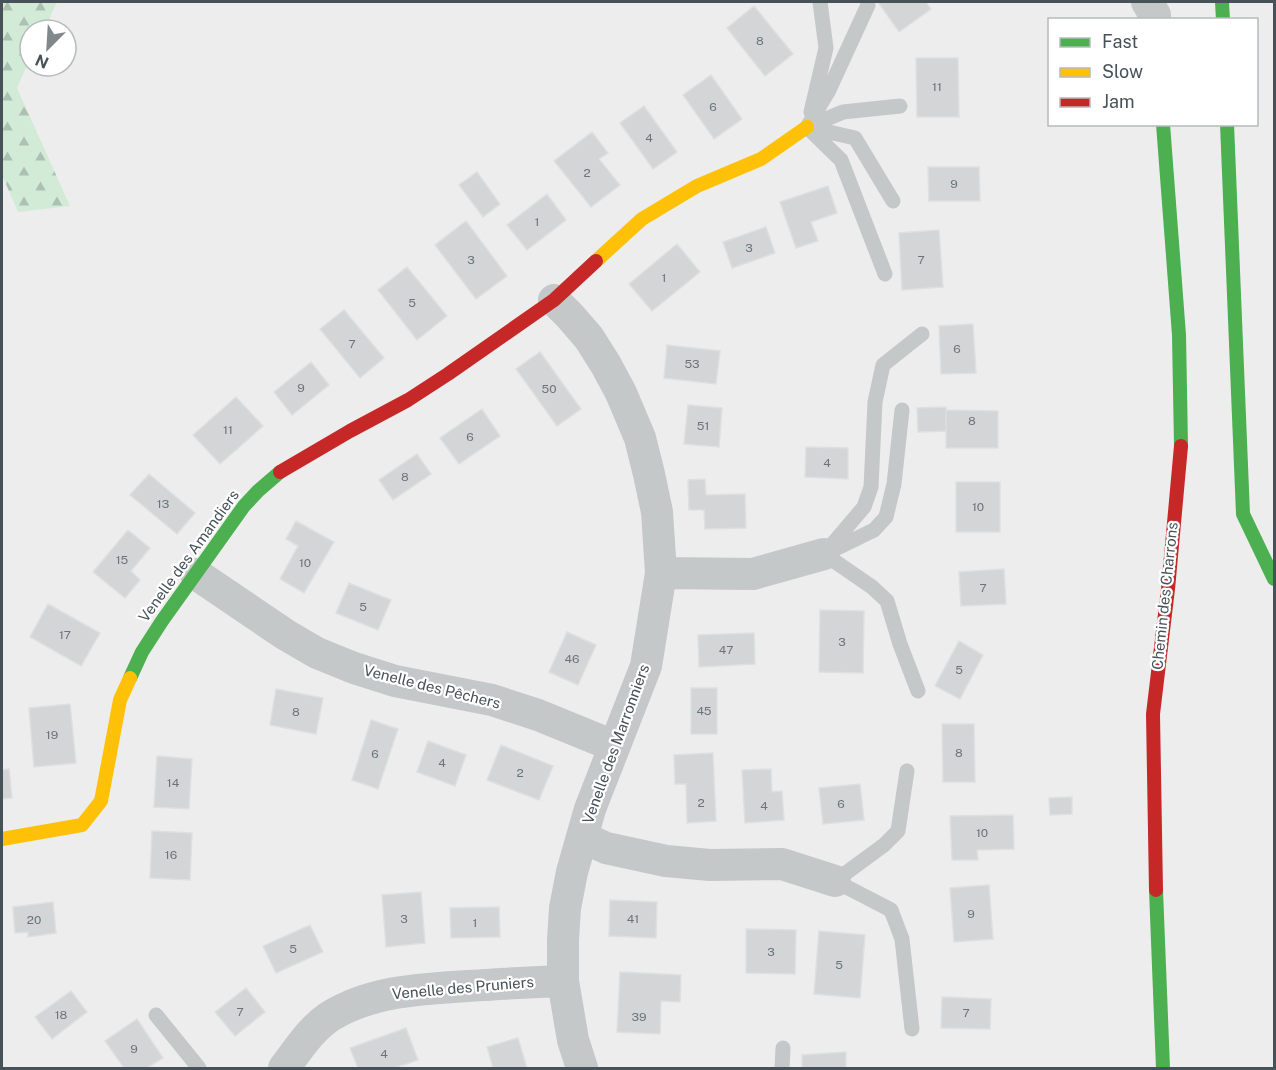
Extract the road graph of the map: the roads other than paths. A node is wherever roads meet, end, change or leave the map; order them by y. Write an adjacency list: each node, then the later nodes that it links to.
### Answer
1 (820, 2): 10 (lane)
2 (1147, 2): 5 (street)
3 (1221, 2): 6 (main road)
4 (868, 4): 10 (lane)
5 (1155, 18)
6 (1223, 18)
7 (900, 106): 10 (lane)
8 (1163, 126): 34 (main road, Chemin des Charrons)
9 (1227, 126): 19 (main road)
10 (807, 127): 11 (lane); 12 (lane); 13 (main road, Venelle des Amandiers)
11 (892, 201)
12 (885, 274)
13 (554, 300): 17 (street, Venelle des Marronniers); 18 (main road, Venelle des Amandiers)
14 (922, 334): 16 (lane)
15 (902, 410): 16 (lane)
16 (824, 554): 17 (street); 20 (lane)
17 (661, 573): 21 (street, Venelle des Marronniers)
18 (196, 574): 21 (street, Venelle des Pêchers); 24 (main road, Venelle des Amandiers)
19 (1275, 579)
20 (918, 691)
21 (614, 746): 23 (street, Venelle des Marronniers)
22 (907, 771): 25 (lane)
23 (582, 837): 25 (street); 26 (street, Venelle des Marronniers)
24 (2, 839)
25 (835, 881): 28 (lane)
26 (563, 981): 31 (street, Venelle des Pruniers); 32 (street, Venelle des Marronniers)
27 (156, 1014): 30 (lane)
28 (912, 1029)
29 (783, 1048): 33 (lane)
30 (199, 1068)
31 (284, 1068)
32 (582, 1068)
33 (783, 1068)
34 (1163, 1068)

